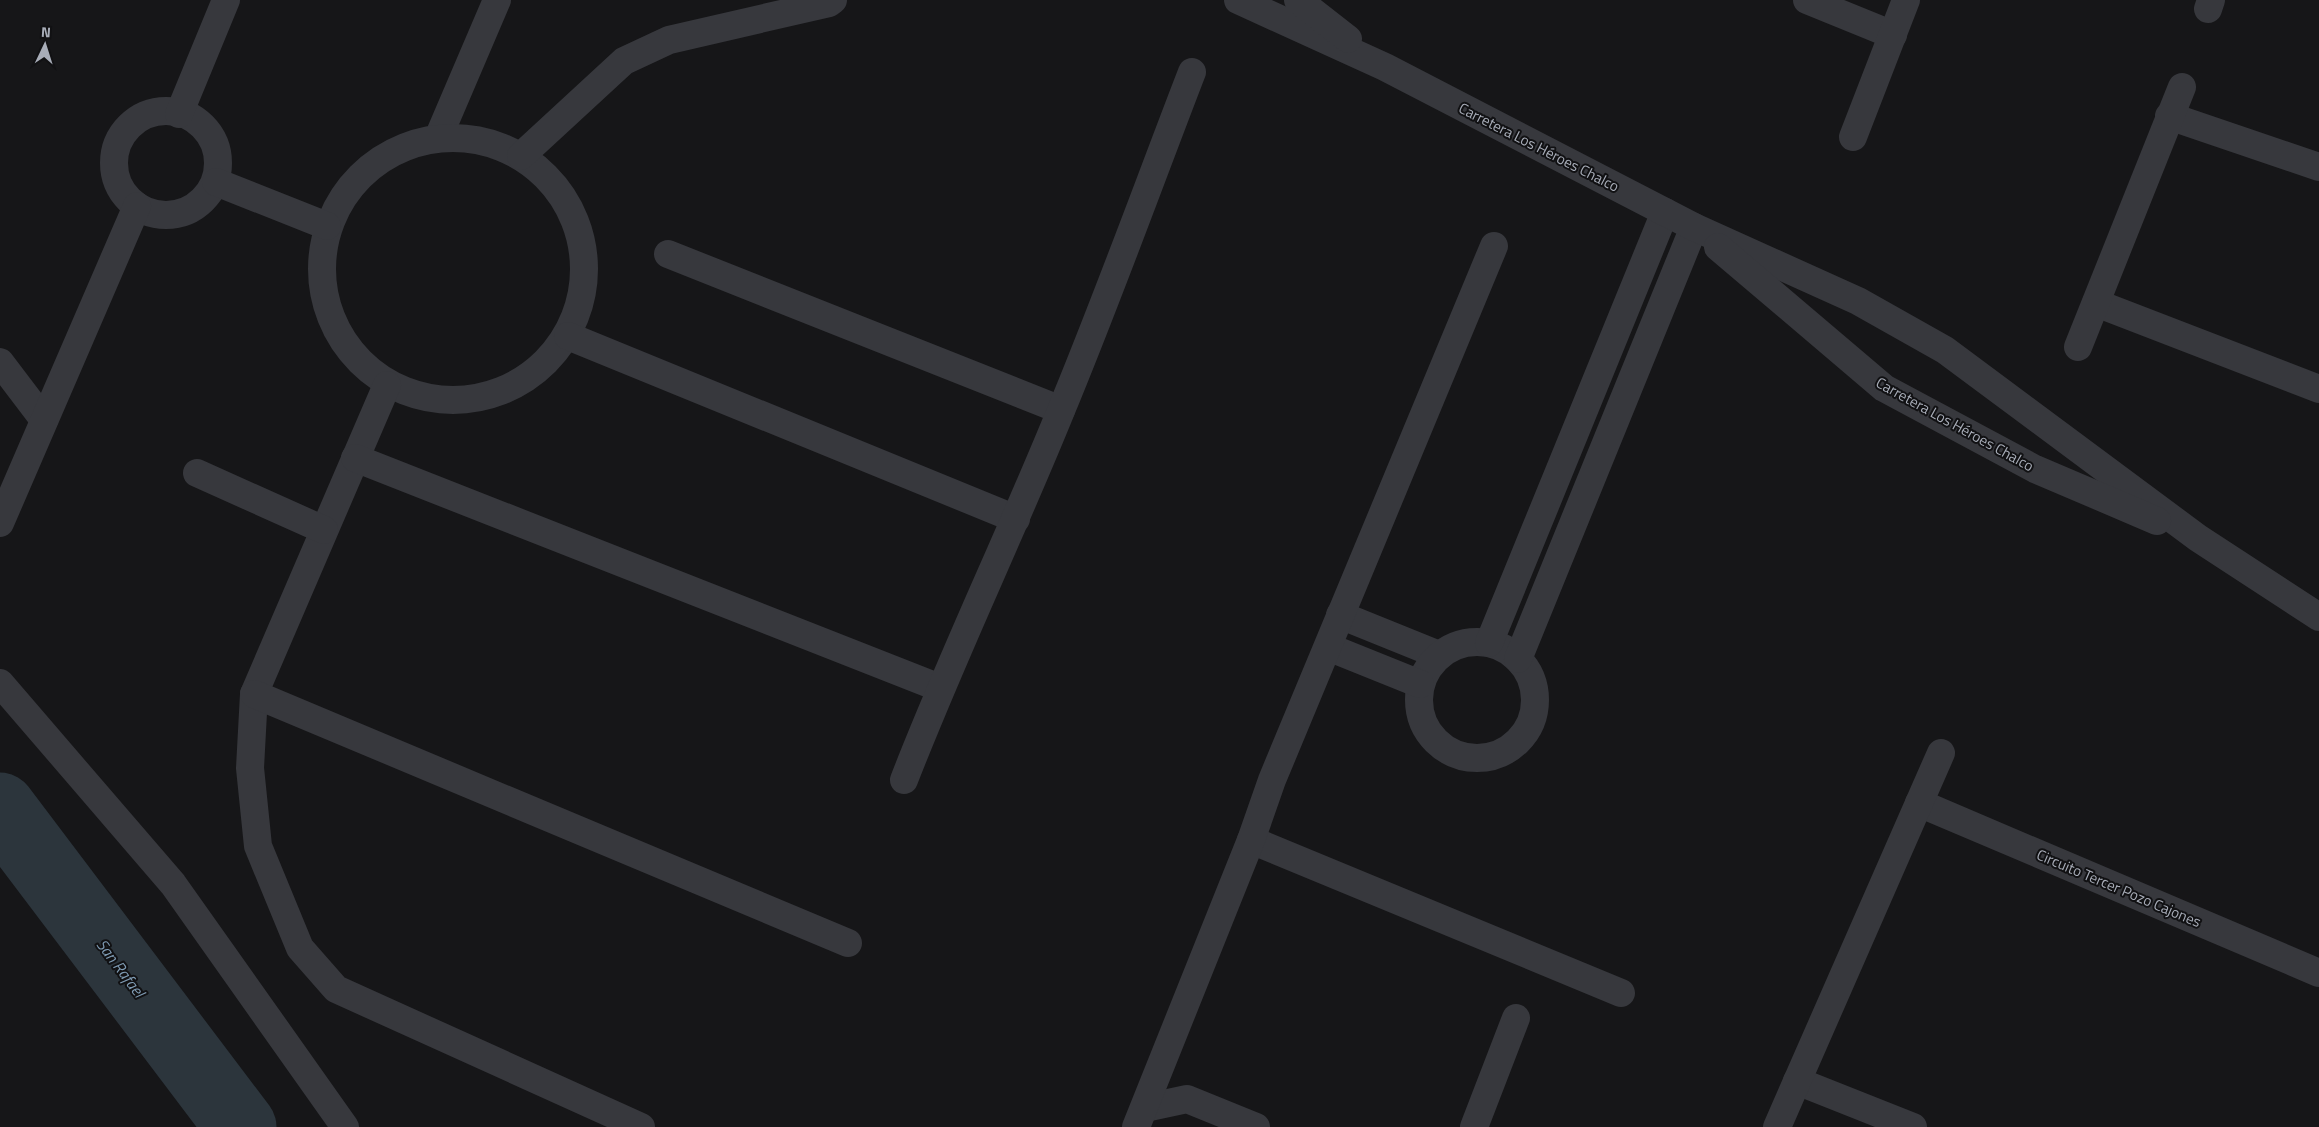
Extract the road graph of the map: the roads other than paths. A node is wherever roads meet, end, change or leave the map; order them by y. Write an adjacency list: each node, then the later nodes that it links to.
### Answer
1 (226, 0): 12 (street)
2 (497, 0): 15 (street)
3 (833, 0): 16 (street)
4 (1238, 0): 9 (street, Carretera Los Héroes Chalco)
5 (1298, 0): 9 (street, Carretera Los Héroes Chalco)
6 (1807, 0): 8 (street)
7 (1906, 0): 8 (street)
8 (1893, 35): 14 (street)
9 (1385, 67): 20 (street, Carretera Los Héroes Chalco)
10 (1192, 72): 31 (street)
11 (2182, 87): 13 (street)
12 (179, 114): 18 (street); 19 (street)
13 (2169, 116): 17 (street); 25 (street)
14 (1853, 137)
15 (438, 138): 16 (street); 21 (street)
16 (520, 156): 26 (street)
17 (2319, 167)
18 (216, 182): 19 (street); 21 (street)
19 (136, 206): 32 (street)
20 (1664, 212): 22 (street, Carretera Los Héroes Chalco); 41 (street)
21 (327, 226): 29 (street)
22 (1694, 227): 38 (street, Carretera Los Héroes Chalco); 38 (street, Carretera Los Héroes Chalco); 44 (street)
23 (1494, 246): 39 (street)
24 (668, 254): 31 (street)
25 (2096, 303): 27 (street); 30 (street)
26 (568, 336): 29 (street); 35 (street)
27 (2078, 347)
28 (0, 362): 32 (street)
29 (387, 385): 33 (street)
30 (2319, 389)
31 (1061, 410): 35 (street)
32 (44, 420): 36 (street)
33 (355, 458): 37 (street); 47 (street)
34 (197, 473): 37 (street)
35 (1016, 519): 47 (street)
36 (0, 523)
37 (324, 530): 48 (street)
38 (2198, 538): 40 (street, Carretera Los Héroes Chalco)
39 (1340, 615): 42 (street); 43 (street)
40 (2319, 617)
41 (1489, 643): 43 (street); 44 (street)
42 (1328, 647): 46 (street); 52 (street)
43 (1439, 655): 46 (street)
44 (1518, 659): 46 (street)
45 (0, 683): 59 (street)
46 (1420, 684)
47 (940, 688): 50 (street)
48 (254, 694): 53 (street); 60 (street)
49 (1941, 753): 51 (street)
50 (904, 780)
51 (1919, 803): 54 (street, Circuito Tercer Pozo Cajones); 57 (street)
52 (1251, 840): 55 (street); 58 (street)
53 (848, 943)
54 (2319, 973)
55 (1621, 994)
56 (1516, 1018): 62 (street)
57 (1797, 1081): 63 (street); 64 (street)
58 (1140, 1118): 61 (street)
59 (345, 1127)
60 (641, 1127)
61 (1256, 1127)
62 (1474, 1127)
63 (1777, 1127)
64 (1913, 1127)

